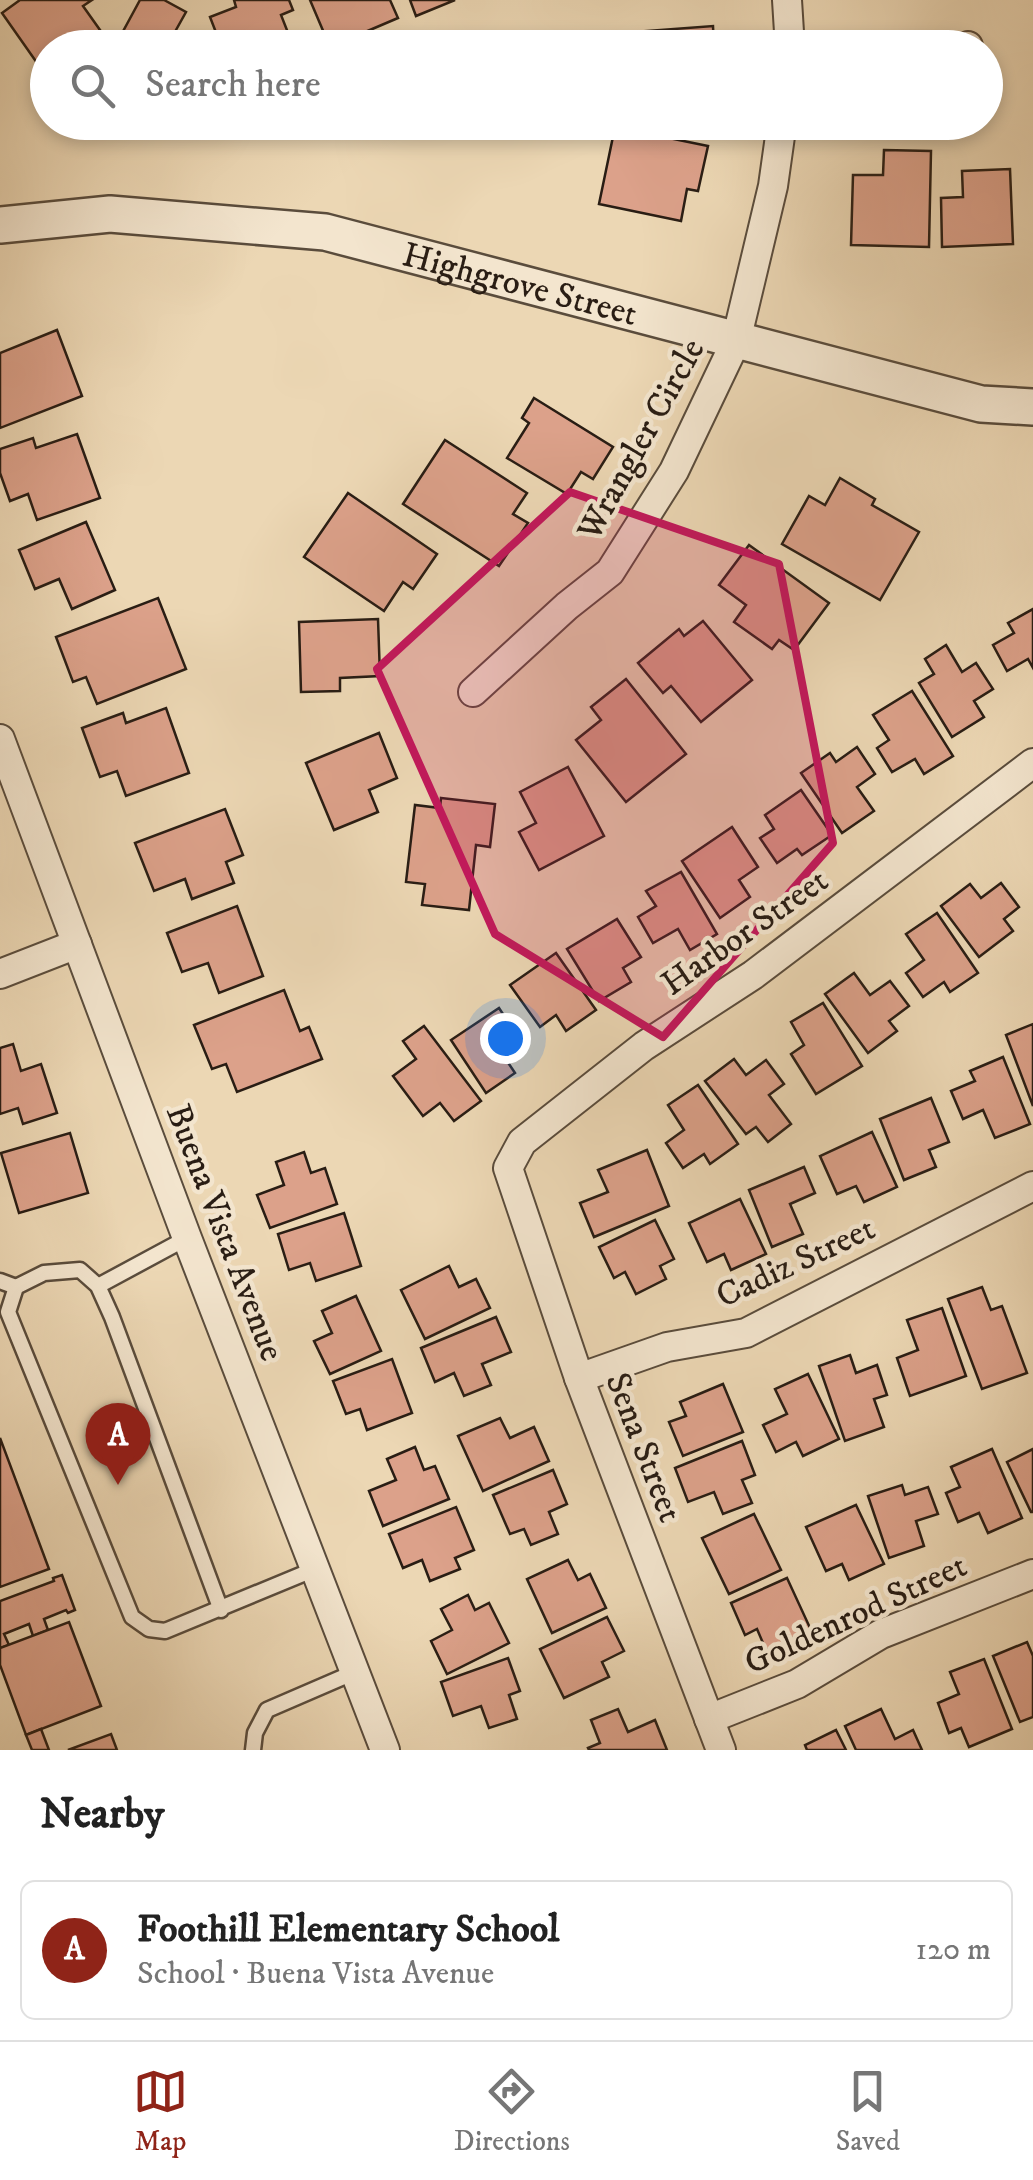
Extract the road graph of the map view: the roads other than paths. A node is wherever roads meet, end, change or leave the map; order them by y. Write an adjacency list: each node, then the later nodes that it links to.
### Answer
1 (787, 0): 2 (street)
2 (789, 30)
3 (779, 140): 5 (street, Wrangler Circle)
4 (0, 225): 5 (street, Highgrove Street)
5 (736, 341): 6 (street, Highgrove Street); 7 (street, Wrangler Circle)
6 (1033, 406)
7 (473, 692)
8 (0, 739): 10 (street, Buena Vista Avenue)
9 (1033, 763): 12 (street, Harbor Street)
10 (77, 944): 11 (street); 14 (street, Buena Vista Avenue)
11 (0, 974)
12 (508, 1168): 18 (street, Sena Street)
13 (1033, 1186): 18 (street, Cadiz Street)
14 (187, 1238): 16 (lane); 19 (street, Buena Vista Avenue)
15 (0, 1281): 17 (lane)
16 (98, 1286): 17 (lane); 21 (lane)
17 (16, 1287): 21 (lane)
18 (579, 1378): 23 (street, Sena Street)
19 (315, 1569): 21 (lane); 22 (street, Buena Vista Avenue)
20 (1033, 1574): 23 (street, Goldenrod Street)
21 (221, 1610)
22 (355, 1672): 24 (lane); 25 (street, Buena Vista Avenue)
23 (710, 1719): 26 (street, Sena Street)
24 (253, 1750)
25 (385, 1750)
26 (720, 1750)

